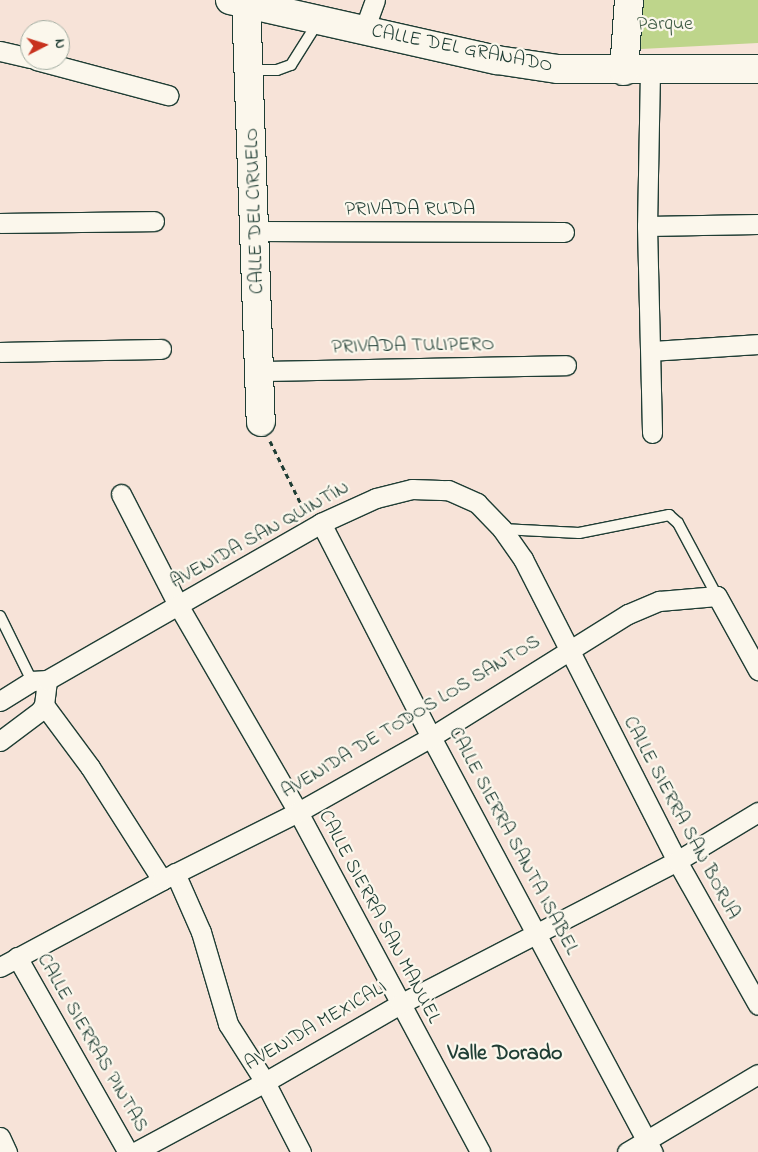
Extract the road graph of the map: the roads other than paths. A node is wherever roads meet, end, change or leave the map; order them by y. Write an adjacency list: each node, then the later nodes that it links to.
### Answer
1 (375, 0): 5 (street)
2 (629, 0): 11 (main road)
3 (241, 1): 4 (main road, CALLE DEL GRANADO); 10 (main road, CALLE DEL CIRUELO)
4 (319, 20): 5 (main road, CALLE DEL GRANADO); 10 (lane)
5 (364, 30): 11 (main road, CALLE DEL GRANADO)
6 (0, 51): 7 (street)
7 (20, 56)
8 (70, 69): 12 (street)
9 (758, 69): 11 (main road, CALLE DEL GRANADO)
10 (249, 70): 17 (main road, CALLE DEL CIRUELO)
11 (637, 71): 16 (street)
12 (168, 95)
13 (154, 221): 14 (street)
14 (0, 223)
15 (758, 224): 16 (street)
16 (647, 226): 21 (street)
17 (256, 231): 18 (street, PRIVADA RUDA); 24 (main road, CALLE DEL CIRUELO)
18 (564, 232)
19 (758, 344): 21 (street)
20 (161, 349): 22 (street)
21 (651, 351): 26 (street)
22 (0, 352)
23 (566, 365): 24 (street, PRIVADA TULIPERO)
24 (261, 371): 25 (main road, CALLE DEL CIRUELO)
25 (261, 422)
26 (652, 433)
27 (121, 494): 31 (street, CALLE SIERRA SAN MANUEL)
28 (317, 526): 29 (street, AVENIDA SAN QUINTÍN); 31 (street, AVENIDA SAN QUINTÍN); 38 (street, CALLE SIERRA SANTA ISABEL)
29 (502, 529): 30 (lane); 33 (street, AVENIDA SAN QUINTÍN)
30 (717, 596): 33 (street, AVENIDA DE TODOS LOS SANTOS); 34 (street)
31 (178, 605): 35 (street, AVENIDA SAN QUINTÍN); 40 (street, CALLE SIERRA SAN MANUEL)
32 (0, 616): 35 (lane)
33 (567, 650): 38 (street, AVENIDA DE TODOS LOS SANTOS); 42 (street, CALLE SIERRA SAN BORJA)
34 (758, 670)
35 (39, 681): 36 (street, AVENIDA SAN QUINTÍN); 37 (street)
36 (0, 701)
37 (44, 705): 39 (street); 43 (street)
38 (431, 737): 40 (street, AVENIDA DE TODOS LOS SANTOS); 44 (street, CALLE SIERRA SANTA ISABEL)
39 (0, 741)
40 (298, 812): 43 (street, AVENIDA DE TODOS LOS SANTOS); 47 (street, CALLE SIERRA SAN MANUEL)
41 (758, 812): 42 (street, AVENIDA MEXICALI)
42 (677, 861): 44 (street, AVENIDA MEXICALI); 48 (street, CALLE SIERRA SAN BORJA)
43 (168, 877): 45 (street, AVENIDA DE TODOS LOS SANTOS); 50 (street)
44 (537, 932): 47 (street, AVENIDA MEXICALI); 52 (street, CALLE SIERRA SANTA ISABEL)
45 (17, 957): 46 (street, AVENIDA DE TODOS LOS SANTOS); 54 (street, CALLE SIERRAS PINTAS)
46 (0, 967)
47 (400, 1004): 50 (street, AVENIDA MEXICALI); 57 (street, CALLE SIERRA SAN MANUEL)
48 (758, 1005)
49 (758, 1074): 52 (street)
50 (265, 1082): 55 (street, AVENIDA MEXICALI); 56 (street)
51 (0, 1137): 53 (street)
52 (650, 1147): 58 (street)
53 (7, 1152)
54 (128, 1152)
55 (135, 1152)
56 (301, 1152)
57 (480, 1152)
58 (627, 1152)

